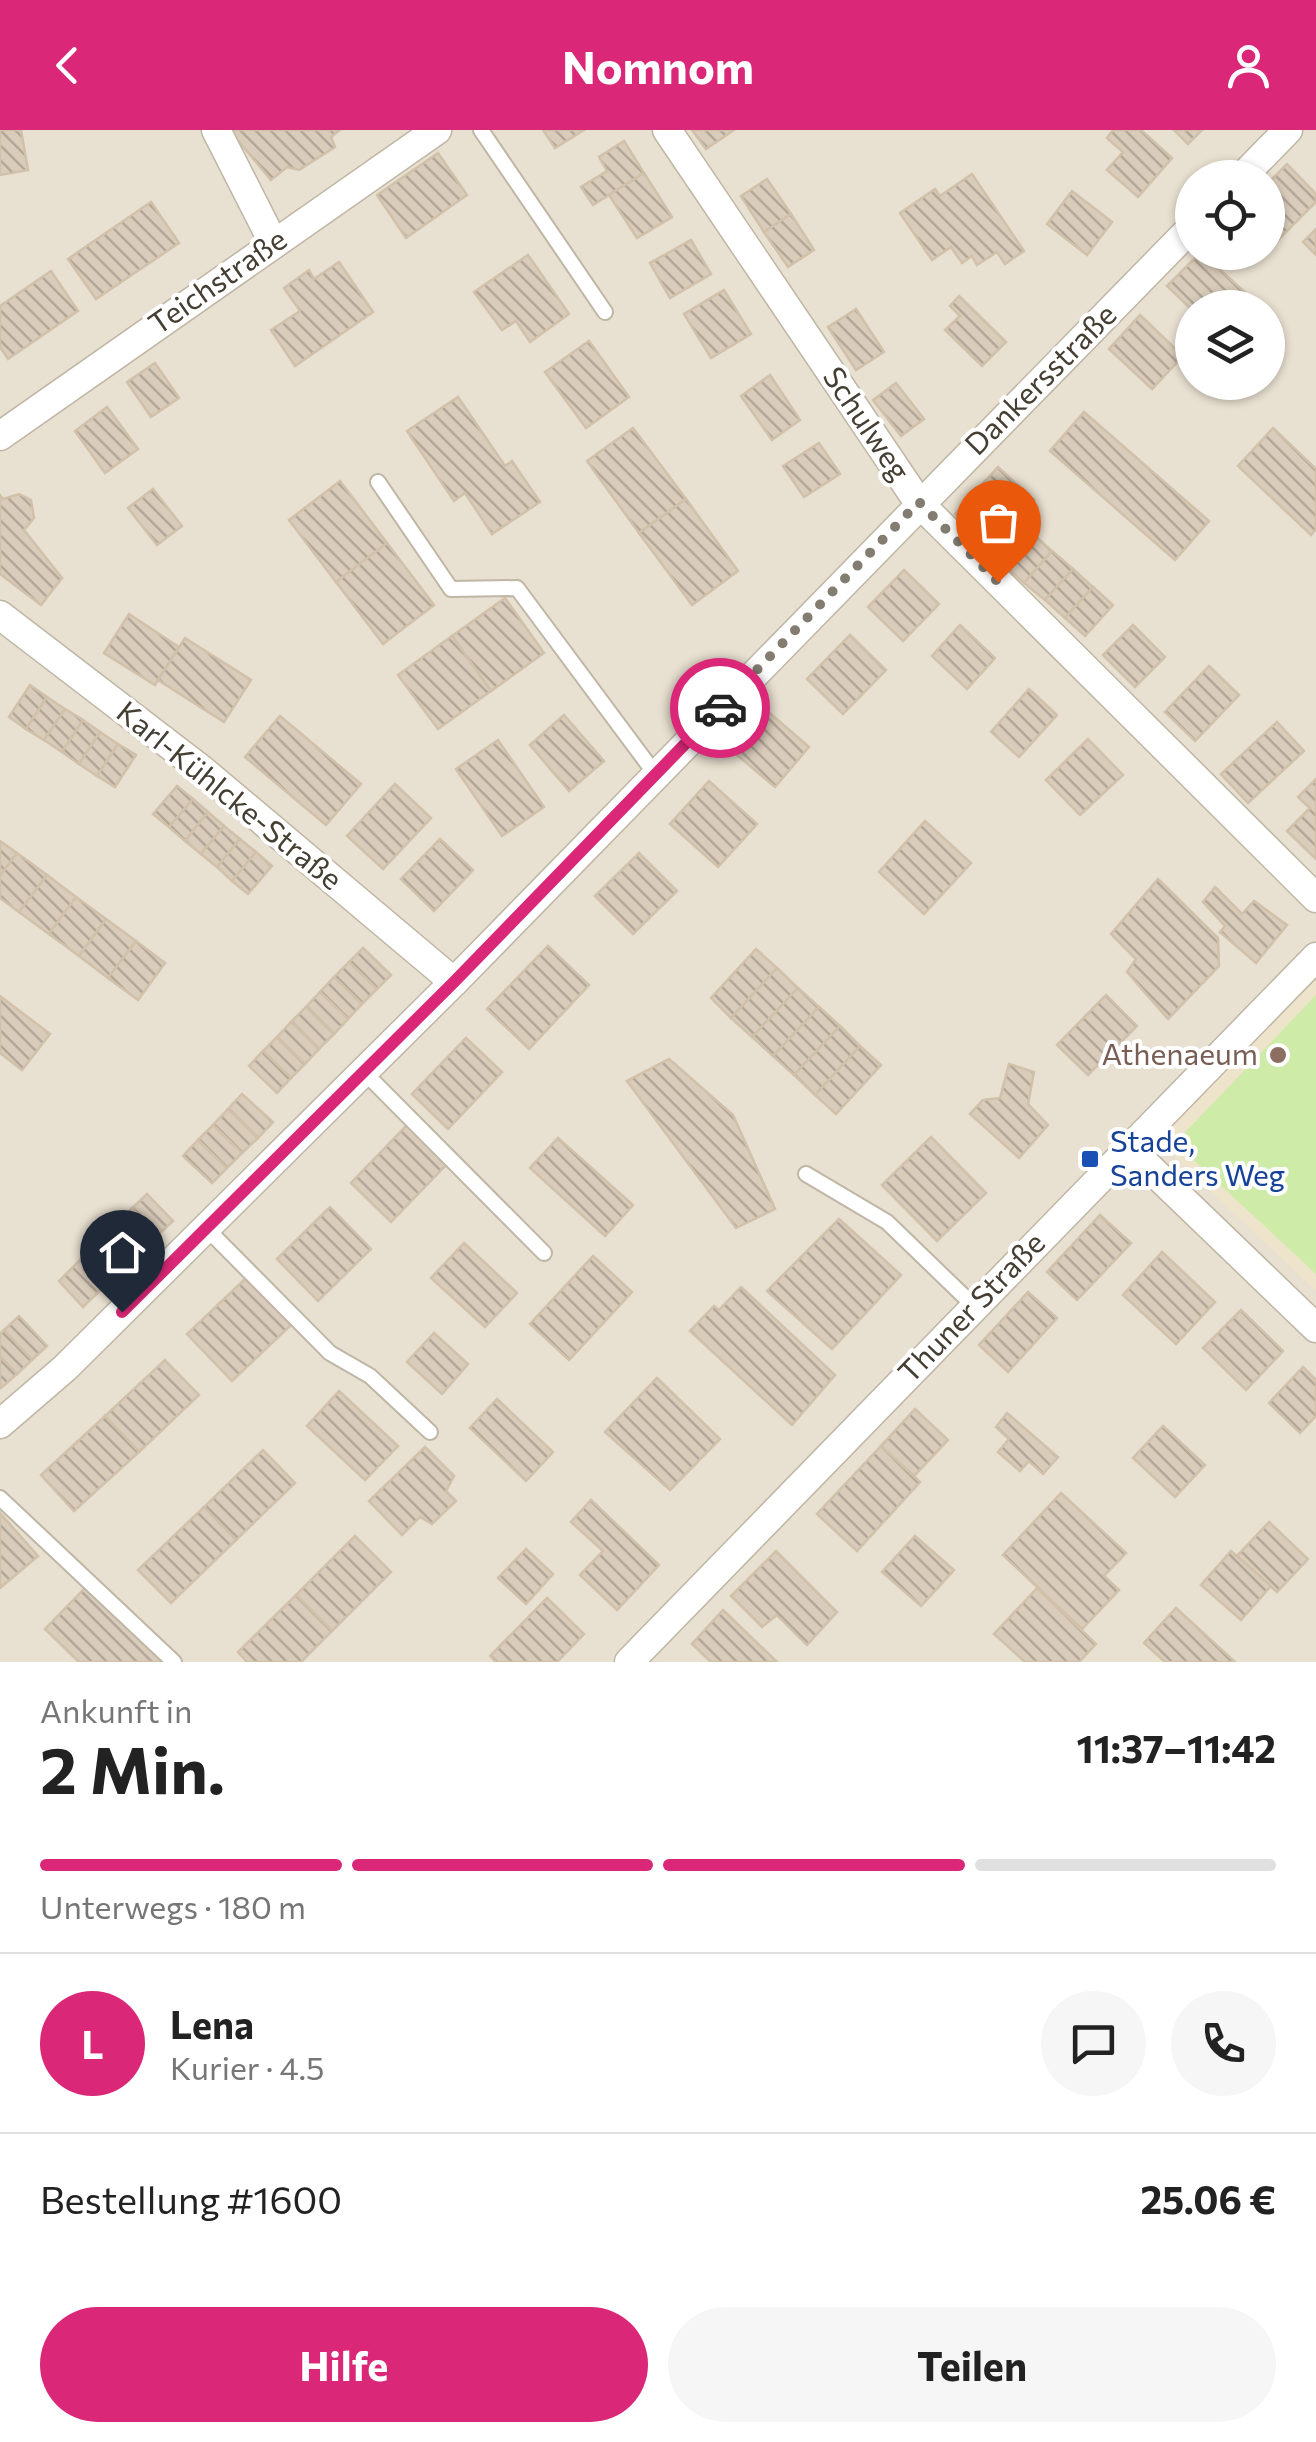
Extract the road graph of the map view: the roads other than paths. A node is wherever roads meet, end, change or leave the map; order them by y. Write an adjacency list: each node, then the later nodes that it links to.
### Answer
1 (216, 130): 8 (street)
2 (437, 130): 8 (street, Teichstraße)
3 (481, 130): 9 (lane)
4 (668, 130): 12 (street, Schulweg)
5 (1288, 130): 6 (street)
6 (1259, 160)
7 (1175, 243): 12 (street, Dankersstraße)
8 (274, 244): 10 (street, Teichstraße)
9 (605, 312)
10 (0, 436)
11 (378, 482): 14 (lane)
12 (919, 502): 14 (street, Dankersstraße); 15 (street, Schulweg)
13 (0, 616): 17 (street, Karl-Kühlcke-Straße)
14 (656, 774): 17 (street, Dankersstraße)
15 (1316, 898)
16 (1316, 956): 19 (street, Thuner Straße)
17 (454, 982): 18 (street, Dankersstraße)
18 (364, 1072): 21 (street, Dankersstraße); 22 (lane)
19 (1128, 1147): 23 (street, Thuner Straße); 24 (street)
20 (806, 1174): 23 (lane)
21 (206, 1228): 25 (street, Dankersstraße); 26 (lane)
22 (544, 1253)
23 (974, 1306): 29 (street, Thuner Straße)
24 (1316, 1328)
25 (0, 1424)
26 (430, 1432)
27 (0, 1498): 28 (lane)
28 (174, 1662)
29 (629, 1662)

